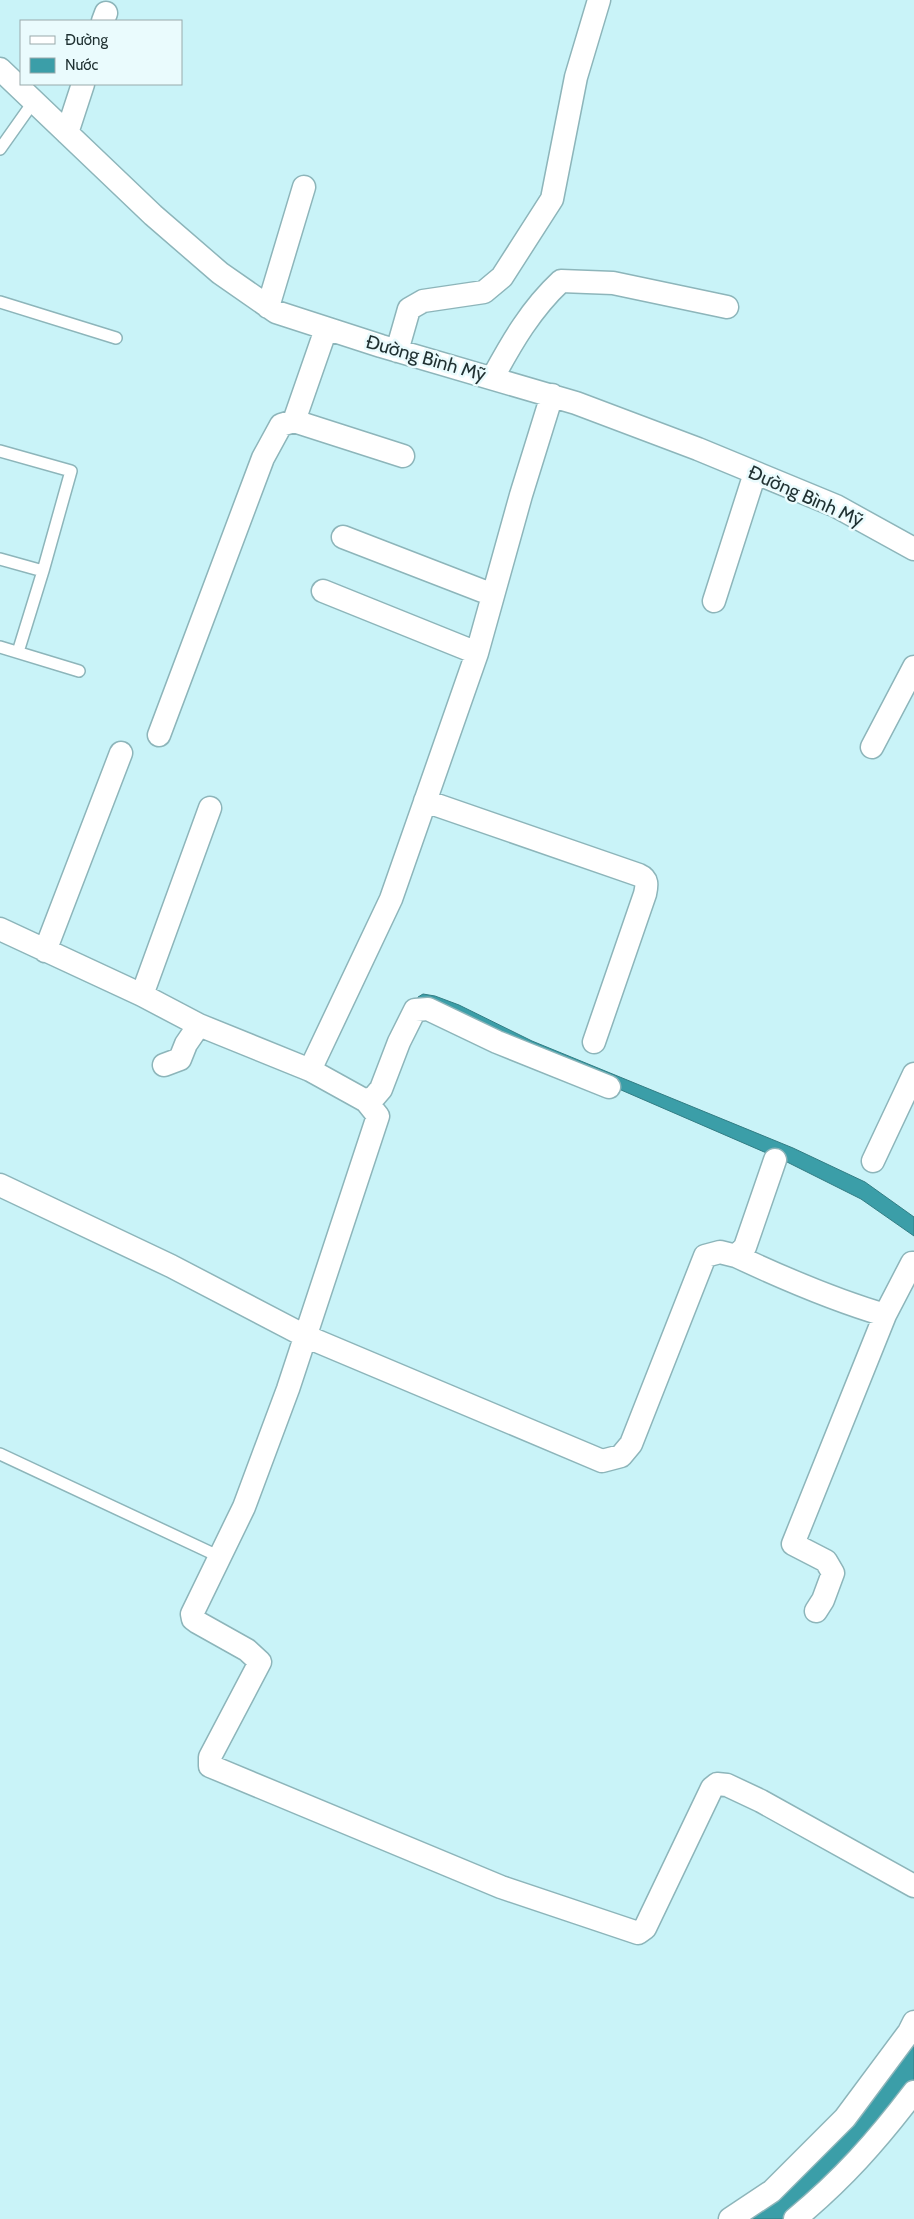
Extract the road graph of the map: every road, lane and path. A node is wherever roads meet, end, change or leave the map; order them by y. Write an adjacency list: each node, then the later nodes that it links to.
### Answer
1 (599, 0): 13 (street)
2 (0, 69): 4 (street, Đường Bình Mỹ)
3 (83, 85): 5 (street)
4 (34, 101): 5 (street, Đường Bình Mỹ); 6 (lane)
5 (67, 133): 9 (street, Đường Bình Mỹ)
6 (0, 149)
7 (304, 187): 9 (street)
8 (0, 302): 12 (lane)
9 (268, 307): 11 (street, Đường Bình Mỹ)
10 (727, 307): 14 (street)
11 (326, 329): 13 (street, Đường Bình Mỹ); 16 (street)
12 (116, 338)
13 (397, 351): 14 (street, Đường Bình Mỹ)
14 (493, 377): 15 (street, Đường Bình Mỹ)
15 (552, 395): 19 (street, Đường Bình Mỹ); 25 (street)
16 (294, 421): 18 (street); 32 (street)
17 (0, 451): 23 (lane)
18 (403, 456)
19 (755, 473): 21 (street, Đường Bình Mỹ); 26 (street)
20 (343, 537): 25 (street)
21 (914, 549)
22 (0, 559): 23 (lane)
23 (44, 571): 28 (lane)
24 (323, 591): 29 (street)
25 (493, 595): 29 (street)
26 (714, 600)
27 (0, 647): 28 (lane)
28 (18, 652): 31 (lane)
29 (478, 653): 35 (street)
30 (914, 667): 33 (street)
31 (79, 672)
32 (159, 735)
33 (872, 748)
34 (121, 753): 38 (street)
35 (425, 801): 41 (street); 43 (street)
36 (210, 808): 39 (street)
37 (0, 929): 38 (street)
38 (44, 951): 39 (street)
39 (142, 995): 40 (street)
40 (199, 1025): 42 (street); 43 (street)
41 (594, 1042)
42 (164, 1065)
43 (310, 1070): 46 (street)
44 (914, 1074): 48 (street)
45 (609, 1087): 46 (street)
46 (366, 1101): 53 (street)
47 (775, 1160): 50 (street)
48 (873, 1161)
49 (0, 1185): 53 (street)
50 (736, 1256): 52 (street); 53 (street)
51 (914, 1264): 52 (street)
52 (885, 1315): 56 (street)
53 (305, 1336): 55 (street)
54 (0, 1454): 55 (lane)
55 (218, 1556): 57 (street)
56 (816, 1611)
57 (914, 1886)
58 (914, 2022): 60 (street)
59 (914, 2092): 61 (street)
60 (730, 2219)
61 (795, 2219)

